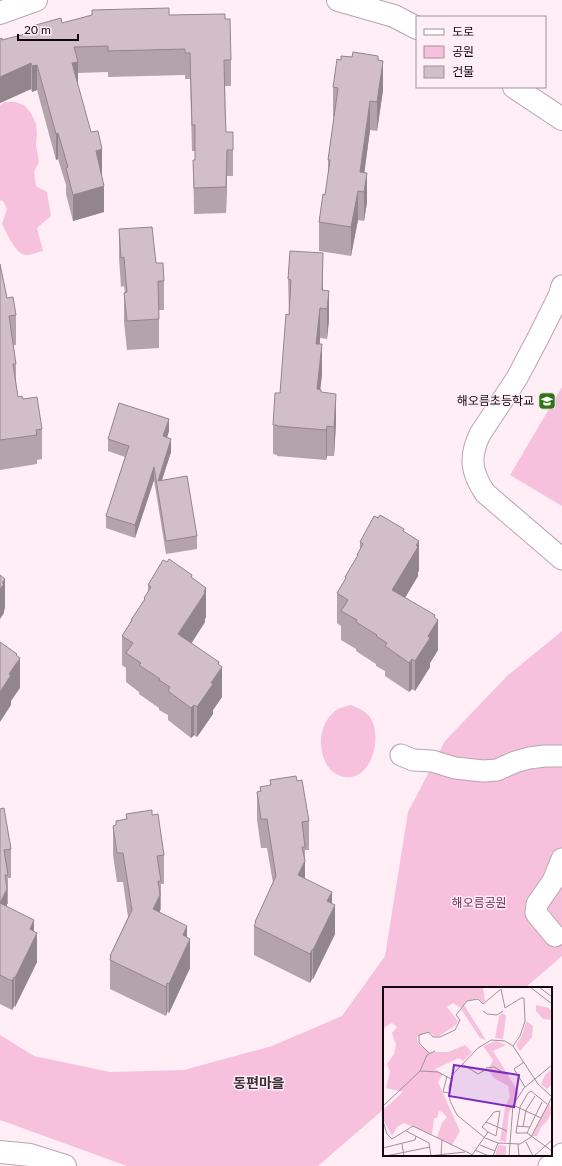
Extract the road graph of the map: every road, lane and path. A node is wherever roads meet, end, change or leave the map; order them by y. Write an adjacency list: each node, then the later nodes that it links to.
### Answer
1 (36, 0): 3 (street)
2 (338, 0): 4 (street)
3 (0, 13)
4 (416, 27)
5 (516, 88): 6 (street)
6 (562, 119)
7 (562, 286): 8 (street)
8 (562, 559)
9 (401, 755): 10 (street)
10 (562, 756)
11 (562, 859): 12 (street)
12 (555, 936)
13 (0, 1152): 15 (street)
14 (562, 1154): 17 (street)
15 (29, 1160): 16 (street)
16 (65, 1166)
17 (549, 1166)

